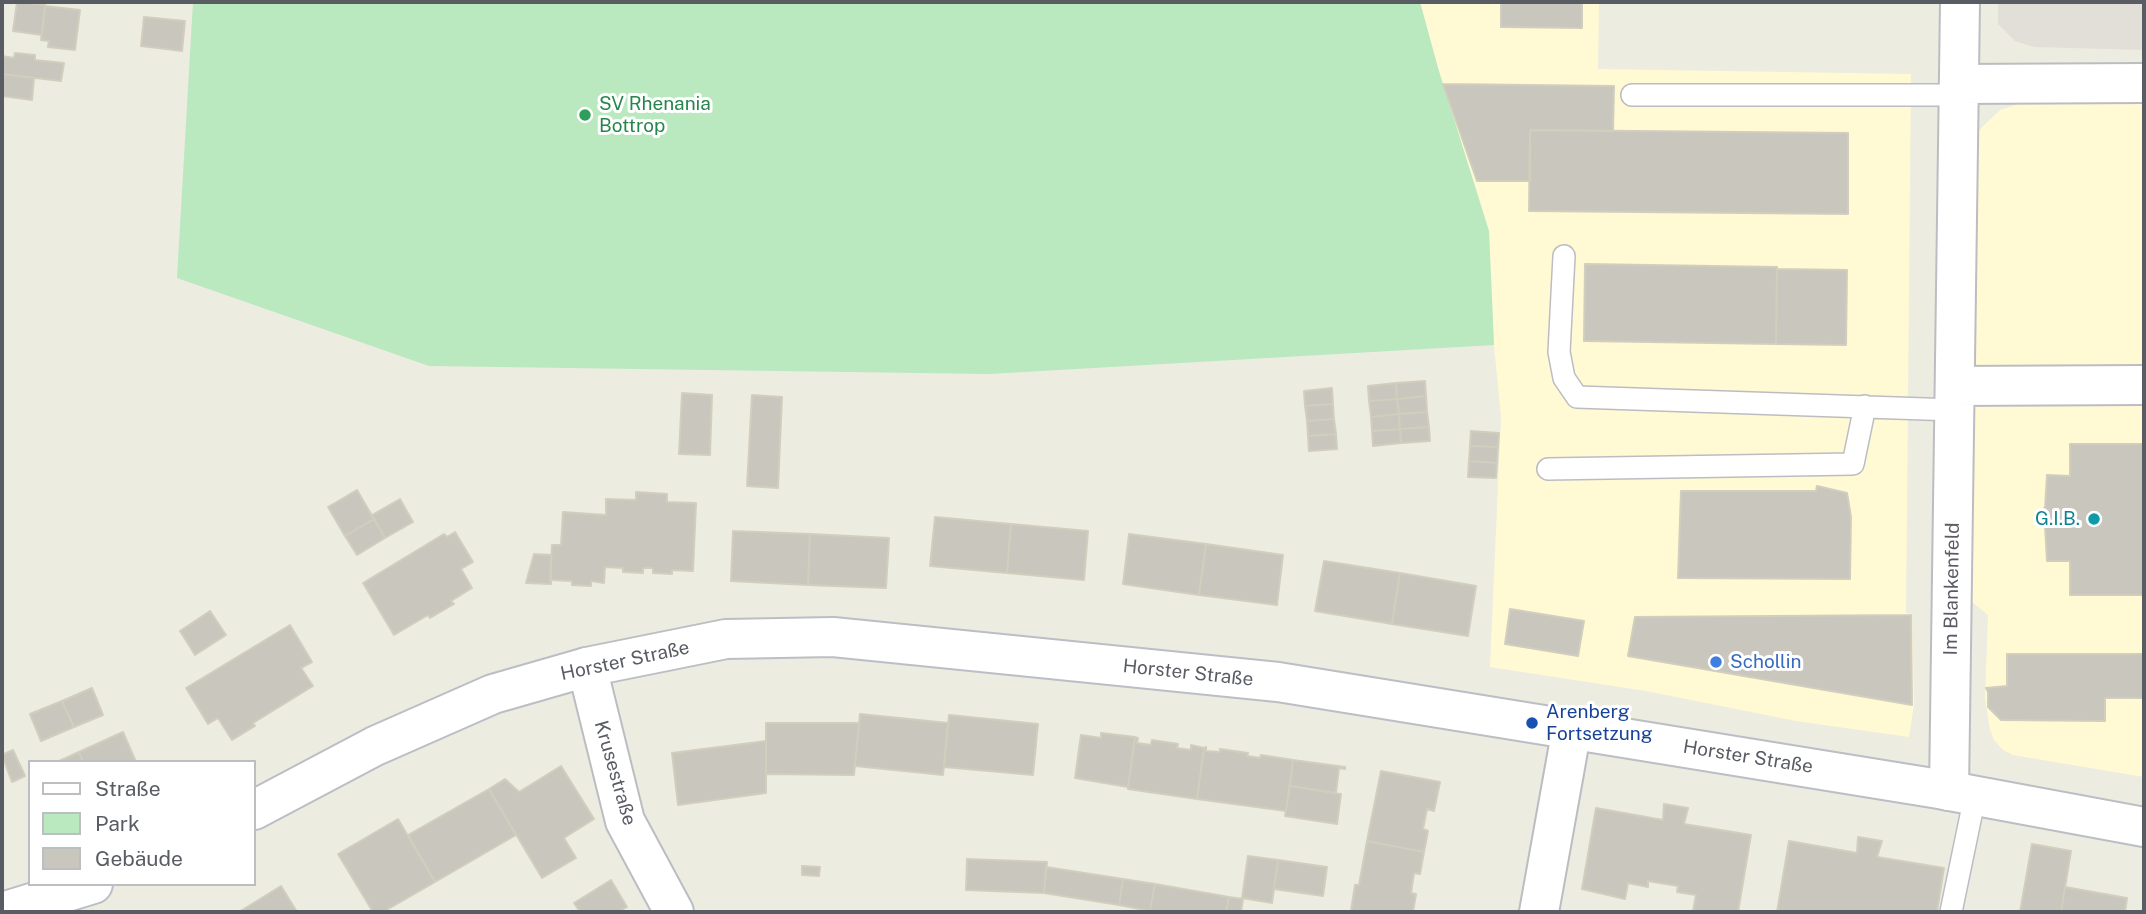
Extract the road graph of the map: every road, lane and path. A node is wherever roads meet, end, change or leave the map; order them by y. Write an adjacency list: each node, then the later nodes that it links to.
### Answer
1 (1960, 2): 3 (main road, Im Blankenfeld)
2 (2144, 83): 3 (main road)
3 (1960, 89): 4 (lane); 7 (main road, Im Blankenfeld)
4 (1632, 95)
5 (1564, 256): 8 (lane)
6 (2144, 385): 7 (main road)
7 (1954, 398): 8 (lane); 12 (main road, Im Blankenfeld)
8 (1866, 406): 9 (lane)
9 (1548, 469)
10 (587, 667): 11 (main road, Horster Straße); 13 (main road, Horster Straße); 17 (main road, Krusestraße)
11 (1572, 728): 12 (main road, Horster Straße); 18 (main road)
12 (1962, 793): 14 (main road, Horster Straße); 19 (lane)
13 (256, 809)
14 (2144, 827)
15 (86, 886): 16 (main road)
16 (2, 912)
17 (674, 912)
18 (1539, 912)
19 (1951, 912)

